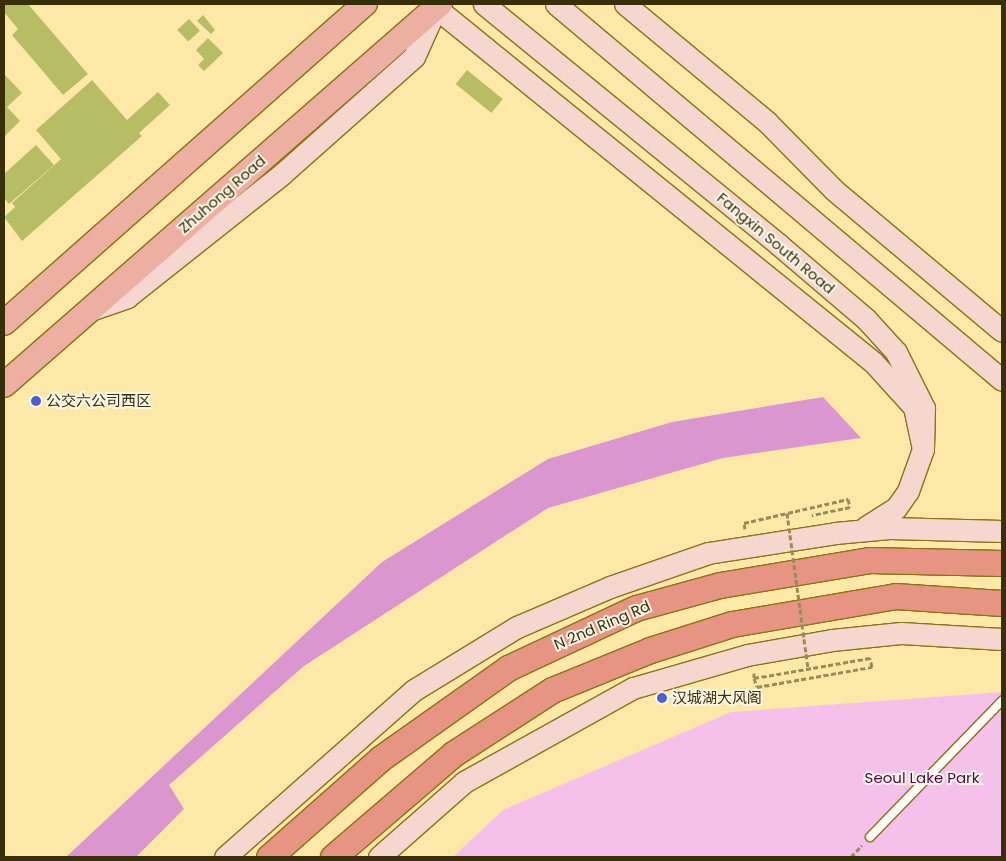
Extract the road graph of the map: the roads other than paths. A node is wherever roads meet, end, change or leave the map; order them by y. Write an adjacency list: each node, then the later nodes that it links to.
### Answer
1 (364, 4): 6 (main road)
2 (484, 4): 10 (main road, Fangxin South Road)
3 (556, 4): 8 (main road)
4 (625, 4): 7 (main road)
5 (438, 6): 9 (main road, Zhuhong Road); 10 (main road)
6 (4, 323)
7 (1002, 332)
8 (1002, 380)
9 (4, 385)
10 (923, 448): 11 (main road, Fangxin South Road)
11 (857, 531): 12 (main road); 18 (main road)
12 (1002, 531)
13 (1002, 563): 19 (highway, N 2nd Ring Rd)
14 (1002, 603): 20 (highway)
15 (1002, 639): 21 (main road)
16 (1002, 701): 17 (lane)
17 (870, 837)
18 (225, 857)
19 (269, 857)
20 (333, 857)
21 (379, 857)

